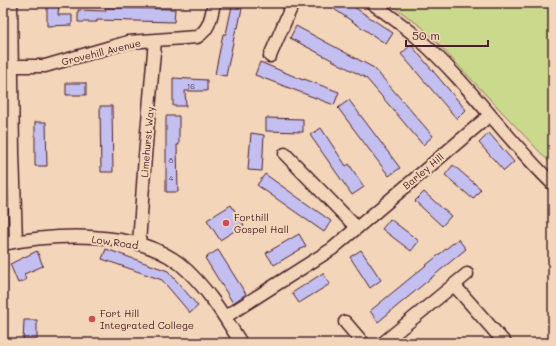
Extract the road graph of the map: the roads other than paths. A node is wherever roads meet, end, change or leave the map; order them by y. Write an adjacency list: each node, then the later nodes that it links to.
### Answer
1 (12, 3): 7 (street)
2 (214, 3): 5 (street, Grovehill Avenue)
3 (293, 3): 6 (street)
4 (372, 3): 8 (street)
5 (155, 40): 7 (street, Grovehill Avenue); 14 (street, Limehurst Way)
6 (270, 56)
7 (12, 66): 12 (street)
8 (490, 115): 10 (street); 11 (street, Barley Hill)
9 (285, 154): 11 (street)
10 (553, 184)
11 (357, 228): 17 (street, Barley Hill)
12 (16, 241): 13 (street, Low Road); 14 (street, Low Road)
13 (3, 244)
14 (139, 244): 17 (street, Low Road)
15 (467, 274): 16 (street)
16 (454, 285): 21 (street); 22 (street)
17 (225, 317): 19 (street, Low Road)
18 (345, 322): 20 (street)
19 (241, 343)
20 (363, 343)
21 (382, 343)
22 (504, 343)

